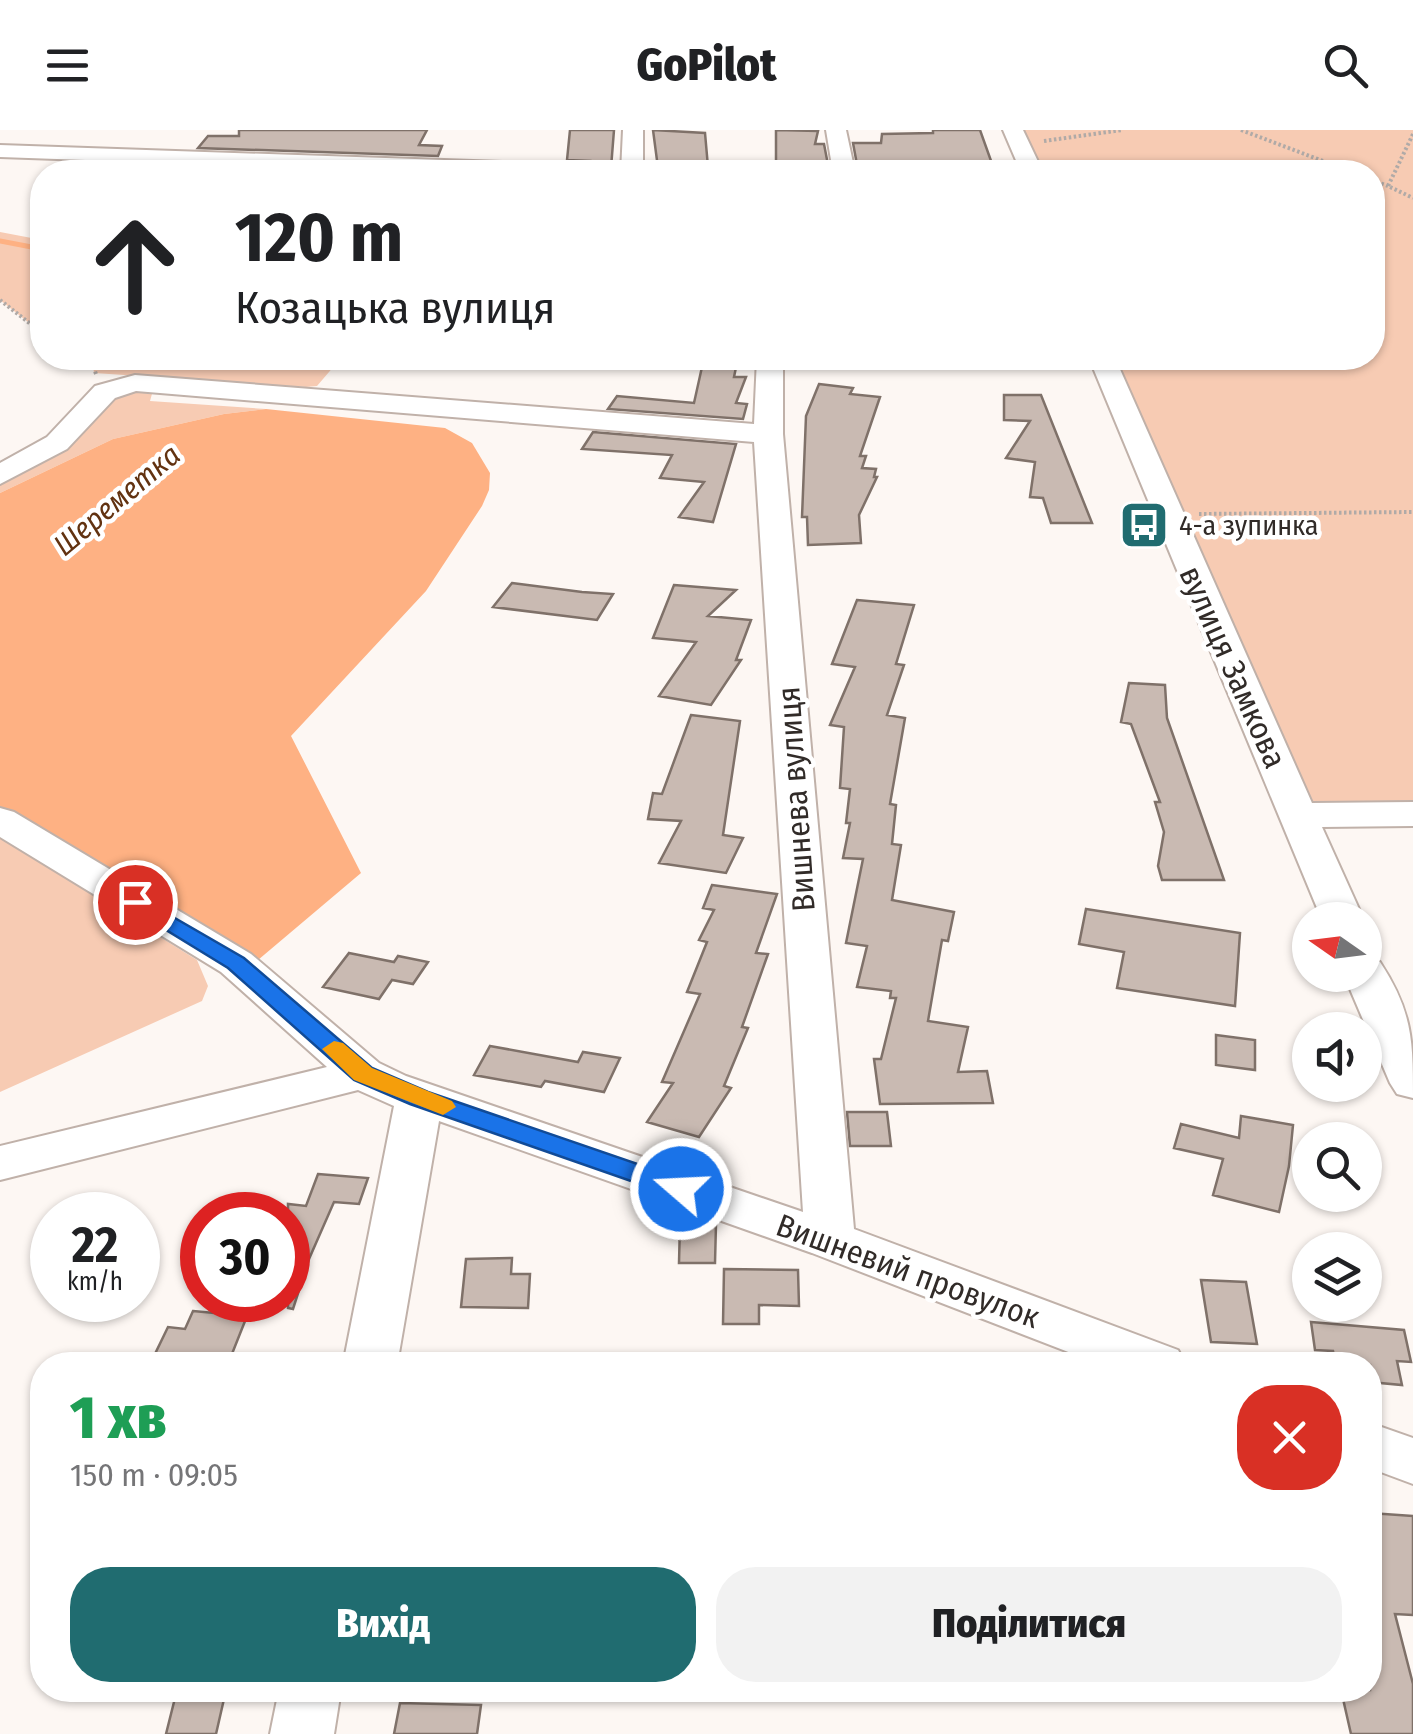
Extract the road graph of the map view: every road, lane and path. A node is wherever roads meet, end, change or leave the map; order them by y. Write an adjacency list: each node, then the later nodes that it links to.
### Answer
1 (148, 130): 10 (street)
2 (633, 130): 11 (street)
3 (836, 130): 12 (street)
4 (1122, 130): 7 (path)
5 (1241, 130): 14 (path)
6 (1413, 134): 16 (path)
7 (1016, 137): 13 (street)
8 (0, 151): 9 (street)
9 (87, 160)
10 (128, 160)
11 (632, 160)
12 (842, 160)
13 (1027, 160)
14 (1320, 160)
15 (1385, 185): 16 (path)
16 (1388, 186): 17 (path)
17 (1413, 198)
18 (0, 300): 19 (path)
19 (30, 324)
20 (770, 370): 22 (street, Вишнева вулиця)
21 (1107, 370): 25 (street, вулиця Замкова)
22 (768, 434): 23 (street); 35 (street, Вишнева вулиця)
23 (0, 475)
24 (1413, 512): 25 (path)
25 (1166, 514): 26 (street, вулиця Замкова)
26 (1298, 814): 27 (street); 29 (street, вулиця Замкова)
27 (1413, 814)
28 (0, 820): 31 (street, Вишневий провулок)
29 (1335, 902)
30 (1374, 992): 32 (street)
31 (363, 1074): 33 (street, Вишневий провулок); 34 (street)
32 (1413, 1083)
33 (419, 1098): 35 (street, Вишневий провулок); 36 (street)
34 (0, 1163)
35 (830, 1240): 37 (street, Вишневий провулок)
36 (372, 1352)
37 (1125, 1352)
38 (1382, 1449): 39 (street)
39 (1413, 1460)
40 (308, 1702): 41 (street)
41 (302, 1734)

